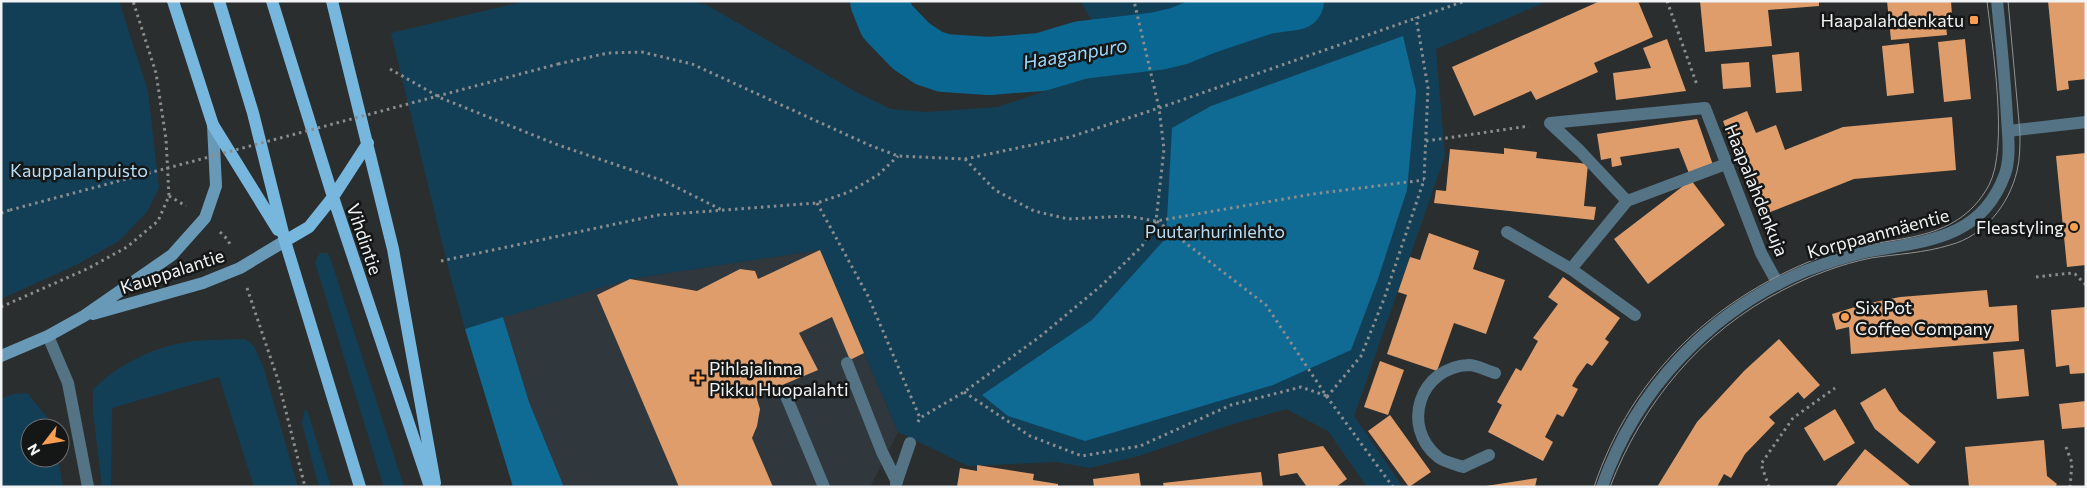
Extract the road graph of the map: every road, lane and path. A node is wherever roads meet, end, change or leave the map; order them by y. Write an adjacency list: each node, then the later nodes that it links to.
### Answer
1 (133, 1): 37 (path)
2 (173, 1): 16 (main road)
3 (219, 1): 31 (main road)
4 (272, 1): 24 (main road, Vihdintie)
5 (332, 1): 19 (main road, Vihdintie)
6 (1134, 1): 12 (path)
7 (1465, 1): 10 (path)
8 (1667, 1): 13 (path)
9 (1997, 1): 17 (street, Korppaanmäentie)
10 (1416, 17): 12 (path); 18 (path)
11 (390, 69): 27 (path)
12 (1159, 108): 21 (path); 29 (path)
13 (1705, 108): 15 (street); 22 (street, Haapalahdenkuja)
14 (2086, 122): 17 (street)
15 (1550, 123): 18 (path); 25 (street)
16 (213, 125): 31 (main road); 39 (main road, Kauppalantie)
17 (2008, 131): 35 (street, Korppaanmäentie)
18 (1426, 141): 23 (path)
19 (368, 143): 24 (main road, Kauppalantie); 58 (main road, Vihdintie)
20 (898, 156): 21 (path); 26 (path); 28 (path, bridge)
21 (965, 159): 29 (path)
22 (1726, 164): 25 (street); 35 (street, Haapalahdenkuja)
23 (1424, 180): 29 (path); 48 (path)
24 (333, 197): 31 (main road, Kauppalantie); 57 (main road, Vihdintie)
25 (1627, 202): 33 (street)
26 (817, 203): 27 (path); 49 (path)
27 (723, 210): 32 (path)
28 (1, 213)
29 (1156, 221): 46 (path); 48 (path)
30 (1507, 232): 33 (street)
31 (285, 241): 39 (main road, Kauppalantie); 56 (main road)
32 (441, 261)
33 (1571, 269): 38 (street)
34 (2036, 277): 36 (path)
35 (1778, 284): 61 (street, Korppaanmäentie)
36 (2086, 285)
37 (1, 307)
38 (1635, 315)
39 (84, 316): 41 (main road, Kauppalantie)
40 (260, 324): 55 (path)
41 (48, 336): 42 (main road, Kauppalantie); 54 (street)
42 (1, 356)
43 (847, 363): 53 (street)
44 (1495, 373): 52 (street)
45 (1836, 388): 62 (path)
46 (964, 392): 48 (path); 49 (path)
47 (786, 396): 59 (street)
48 (1327, 396): 60 (path)
49 (920, 418): 50 (path)
50 (910, 443): 53 (street)
51 (2066, 447): 63 (path)
52 (1490, 455)
53 (896, 484)
54 (88, 487)
55 (305, 487)
56 (360, 487)
57 (430, 487)
58 (436, 487)
59 (824, 487)
60 (1393, 487)
61 (1602, 487)
62 (1769, 487)
63 (2070, 487)

